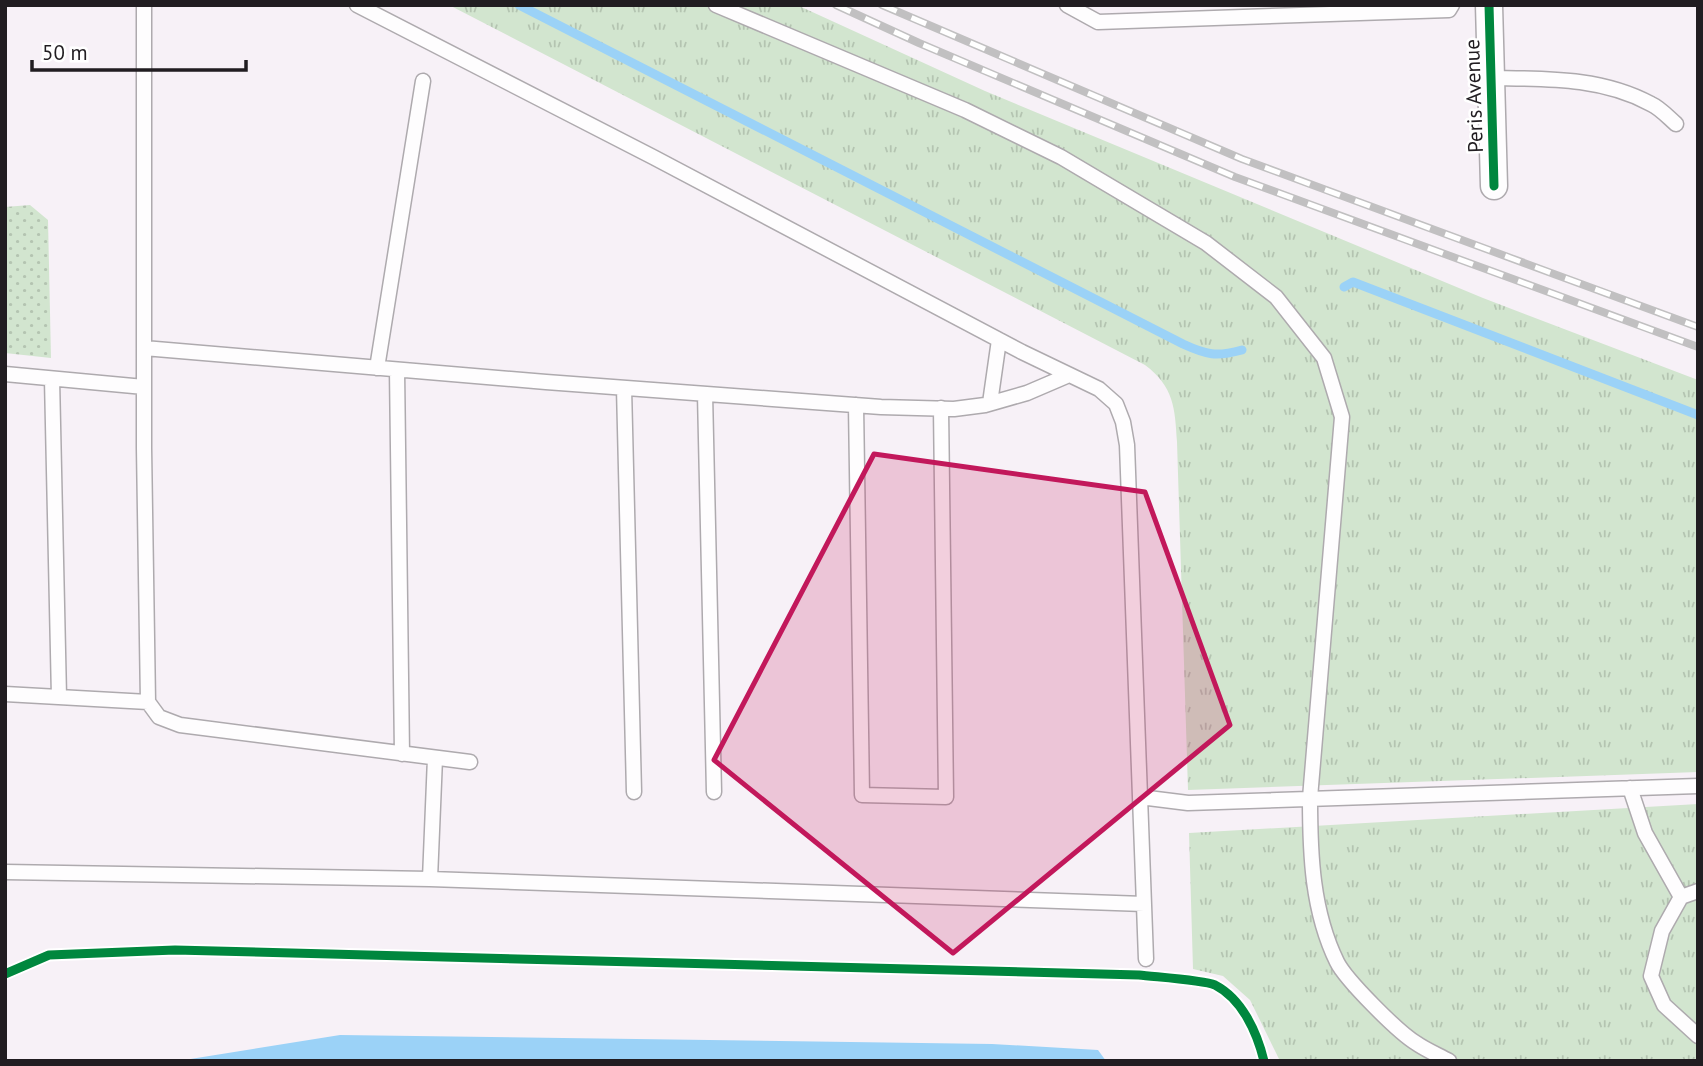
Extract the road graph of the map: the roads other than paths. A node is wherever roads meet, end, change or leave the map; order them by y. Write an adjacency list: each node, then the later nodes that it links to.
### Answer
1 (144, 5): 12 (lane)
2 (357, 5): 11 (lane)
3 (716, 5): 35 (lane)
4 (1068, 5): 5 (lane)
5 (1452, 5)
6 (1489, 5): 7 (street, Peris Avenue)
7 (1491, 78): 9 (lane); 10 (street, Peris Avenue)
8 (423, 81): 13 (lane)
9 (1676, 124)
10 (1494, 186)
11 (999, 340): 16 (lane); 21 (lane)
12 (144, 348): 13 (lane); 18 (lane)
13 (377, 368): 14 (lane)
14 (397, 370): 19 (lane); 27 (lane)
15 (5, 374): 17 (lane)
16 (1069, 375): 21 (lane); 34 (lane)
17 (52, 379): 18 (lane); 25 (lane)
18 (144, 387): 26 (lane)
19 (624, 388): 20 (lane); 32 (lane)
20 (705, 394): 22 (lane); 33 (lane)
21 (990, 403): 23 (lane)
22 (856, 405): 23 (lane); 23 (lane)
23 (941, 408)
24 (5, 694): 25 (lane)
25 (59, 697): 26 (lane)
26 (148, 702): 27 (lane)
27 (402, 754): 28 (lane)
28 (435, 758): 29 (lane); 37 (lane)
29 (470, 762)
30 (1698, 786): 31 (lane)
31 (1630, 788): 35 (lane); 39 (lane)
32 (634, 792)
33 (714, 792)
34 (1140, 797): 35 (lane); 40 (lane)
35 (1310, 798): 43 (lane)
36 (5, 872): 37 (lane)
37 (430, 879): 40 (lane)
38 (1698, 891): 39 (lane)
39 (1681, 897): 42 (lane)
40 (1144, 904): 41 (lane)
41 (1146, 959)
42 (1698, 1036)
43 (1449, 1061)

